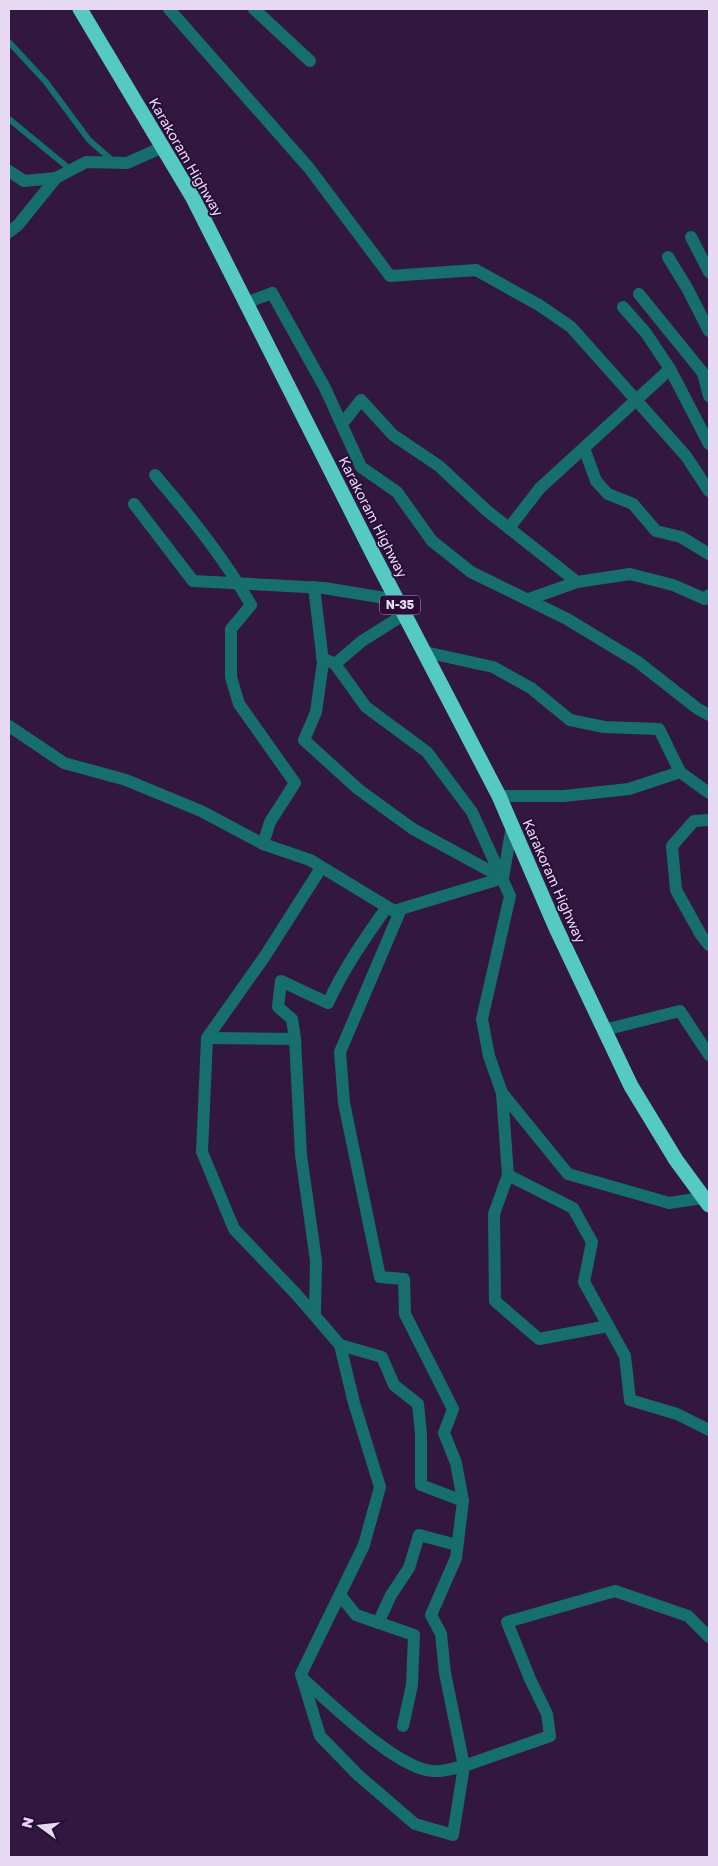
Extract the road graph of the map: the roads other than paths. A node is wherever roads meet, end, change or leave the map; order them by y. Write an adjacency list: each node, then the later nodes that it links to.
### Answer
1 (80, 9): 7 (highway, Karakoram Highway / N-35)
2 (170, 9): 22 (street)
3 (254, 9): 5 (street)
4 (9, 42): 8 (lane)
5 (310, 61)
6 (9, 119): 9 (lane)
7 (162, 147): 8 (street); 17 (highway, Karakoram Highway / N-35)
8 (115, 162): 9 (street)
9 (72, 170): 11 (street)
10 (9, 171): 11 (street)
11 (56, 178): 12 (street)
12 (9, 232)
13 (691, 237): 15 (street)
14 (668, 257): 19 (street)
15 (709, 272)
16 (639, 294): 21 (street)
17 (246, 303): 23 (street); 35 (highway, Karakoram Highway / N-35)
18 (623, 307): 20 (street)
19 (709, 331)
20 (670, 369): 22 (street); 24 (street)
21 (709, 396)
22 (636, 400): 25 (street); 27 (street)
23 (342, 424): 29 (street); 36 (street)
24 (709, 444)
25 (584, 448): 29 (street); 30 (street)
26 (155, 475): 32 (street)
27 (709, 492)
28 (134, 504): 32 (street)
29 (509, 528): 31 (street)
30 (709, 554)
31 (576, 582): 34 (street); 36 (street)
32 (238, 583): 33 (street); 48 (street)
33 (314, 587): 35 (street); 39 (street)
34 (709, 595)
35 (397, 600): 37 (highway, Karakoram Highway / N-35)
36 (529, 600): 41 (street)
37 (405, 614): 38 (highway, Karakoram Highway / N-35); 40 (street)
38 (424, 652): 43 (street); 45 (highway, Karakoram Highway / N-35)
39 (322, 658): 40 (street); 50 (street)
40 (335, 664): 50 (street)
41 (709, 715)
42 (9, 726): 48 (street)
43 (680, 772): 44 (street); 45 (street)
44 (709, 793)
45 (499, 796): 47 (highway, Karakoram Highway / N-35)
46 (709, 820): 53 (street)
47 (512, 826): 50 (street); 54 (highway, Karakoram Highway / N-35)
48 (263, 844): 49 (street)
49 (321, 868): 51 (street); 55 (street)
50 (503, 878): 52 (street); 58 (street)
51 (387, 906): 52 (street); 56 (street)
52 (401, 909): 65 (street)
53 (709, 945)
54 (604, 1030): 57 (street); 60 (highway, Karakoram Highway / N-35)
55 (207, 1038): 56 (street); 61 (street)
56 (295, 1039): 61 (street)
57 (709, 1055)
58 (502, 1093): 59 (street); 60 (street)
59 (508, 1175): 62 (street); 62 (street)
60 (708, 1200)
61 (314, 1315): 63 (street)
62 (608, 1326): 64 (street)
63 (340, 1345): 65 (street); 67 (street)
64 (709, 1430)
65 (463, 1501): 66 (street)
66 (457, 1545): 68 (street); 72 (street)
67 (340, 1595): 68 (street); 70 (street)
68 (378, 1623): 71 (street)
69 (709, 1637): 72 (street)
70 (303, 1679): 72 (street); 72 (street)
71 (403, 1726)
72 (464, 1766)

